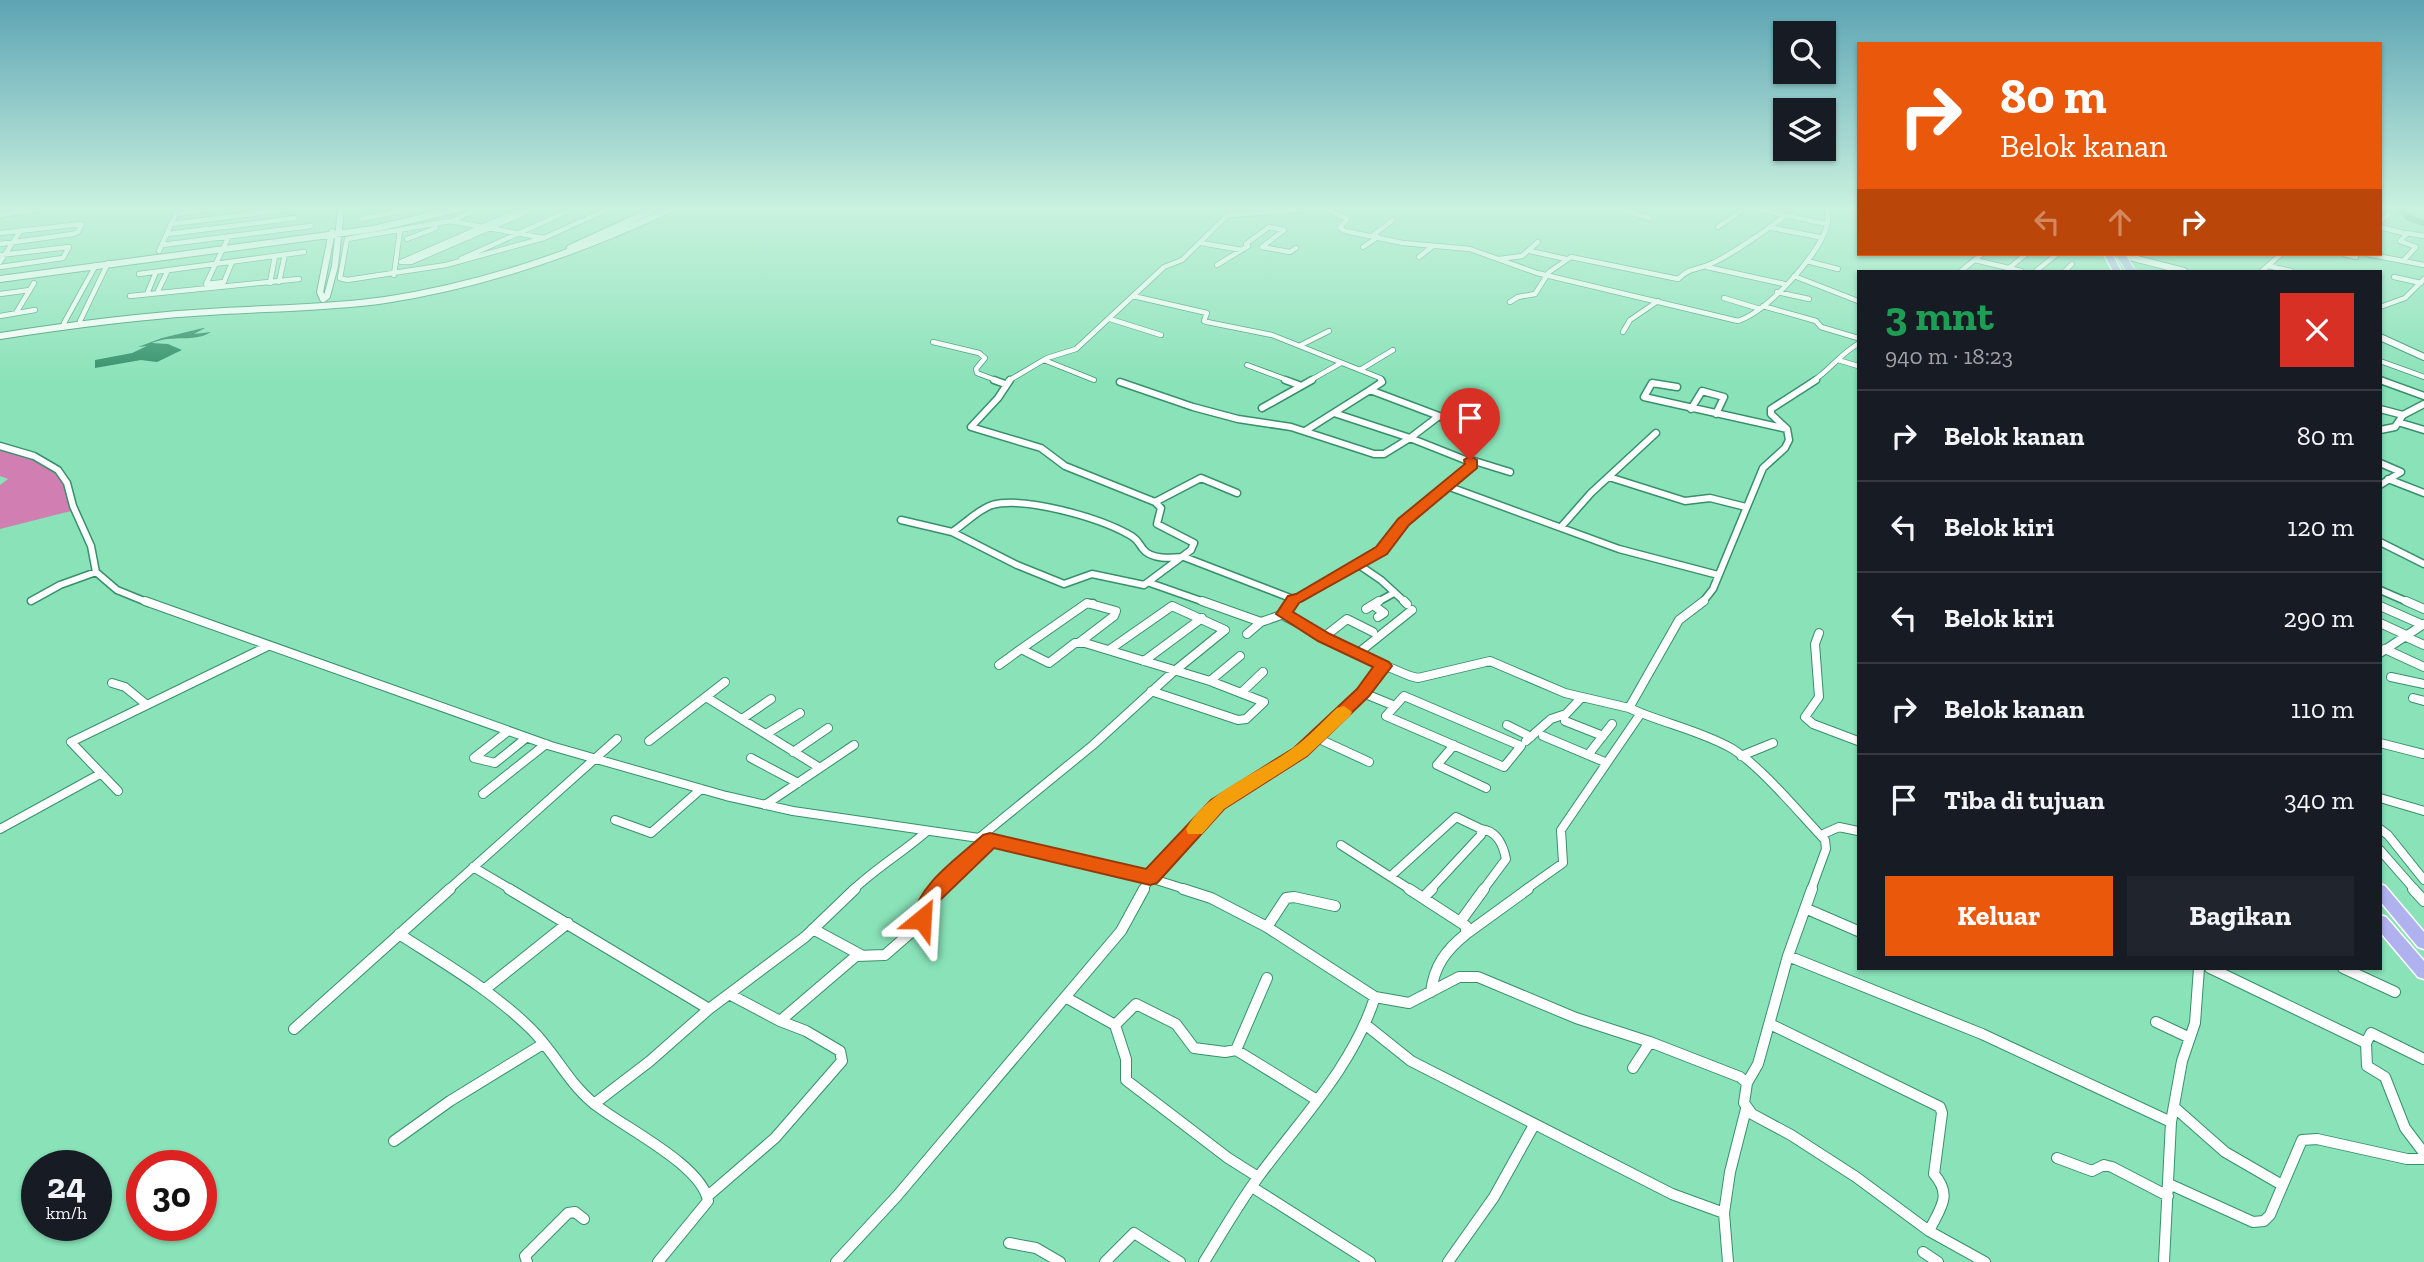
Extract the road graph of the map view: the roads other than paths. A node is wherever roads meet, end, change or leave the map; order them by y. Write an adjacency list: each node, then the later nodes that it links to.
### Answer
1 (82, 268): 32 (street)
2 (94, 268): 59 (street)
3 (106, 268): 58 (street)
4 (184, 268): 24 (street)
5 (213, 268): 6 (street)
6 (230, 268)
7 (273, 268): 35 (street)
8 (282, 268): 33 (street)
9 (334, 268): 49 (street)
10 (342, 268): 27 (street)
11 (395, 268): 27 (street)
12 (432, 268): 27 (street)
13 (507, 268): 49 (street)
14 (527, 268): 49 (street)
15 (1163, 268): 44 (street)
16 (1524, 268): 28 (street)
17 (1556, 268): 28 (street)
18 (1626, 268): 19 (street)
19 (1692, 268)
20 (1710, 268): 36 (street)
21 (1801, 268): 29 (street)
22 (1834, 268): 23 (street)
23 (1838, 269)
24 (168, 270): 25 (street); 40 (street)
25 (156, 272): 26 (street); 41 (street)
26 (139, 274)
27 (394, 275)
28 (1548, 275): 47 (street); 50 (street)
29 (1794, 276): 36 (street); 48 (street)
30 (2394, 277): 37 (street)
31 (299, 279): 33 (street)
32 (0, 280)
33 (279, 282): 35 (street)
34 (34, 283): 38 (street)
35 (270, 283): 40 (street)
36 (1784, 284): 39 (street)
37 (2422, 285): 52 (street)
38 (29, 291): 42 (street); 54 (street)
39 (1777, 292): 46 (street); 51 (street)
40 (157, 293): 41 (street)
41 (147, 294): 43 (street)
42 (0, 295)
43 (130, 296)
44 (1133, 296): 56 (street); 68 (street)
45 (1724, 298): 51 (street)
46 (1809, 299)
47 (1659, 301): 51 (street); 62 (street)
48 (1857, 301)
49 (321, 302): 57 (street)
50 (1510, 302)
51 (1762, 307): 65 (street)
52 (2382, 307)
53 (35, 310): 54 (street)
54 (17, 312): 55 (street)
55 (0, 314)
56 (1110, 318): 64 (street); 72 (street)
57 (101, 320): 58 (street); 60 (street)
58 (80, 321): 59 (street)
59 (64, 323): 60 (street)
60 (45, 328): 63 (street)
61 (1329, 331): 68 (street)
62 (1623, 332)
63 (0, 335)
64 (1161, 335)
65 (1857, 338)
66 (2382, 338): 71 (street)
67 (933, 342): 83 (street)
68 (1301, 345): 75 (street)
69 (1856, 348): 73 (street)
70 (1393, 350): 78 (street)
71 (2424, 357)
72 (1044, 360): 80 (street); 83 (street)
73 (1838, 360): 77 (street); 102 (street)
74 (2382, 362): 79 (street)
75 (1341, 363): 78 (street); 84 (street)
76 (1247, 365): 84 (street)
77 (1857, 366)
78 (1360, 370): 85 (street)
79 (2424, 377)
80 (1094, 380)
81 (2382, 381): 86 (street)
82 (1120, 382): 105 (street)
83 (1005, 384): 119 (street)
84 (1299, 385): 89 (street)
85 (1370, 390): 93 (street); 94 (street)
86 (2424, 396)
87 (1667, 403): 87 (street); 90 (street)
88 (2424, 404): 96 (street)
89 (1262, 408)
90 (1691, 409): 92 (street); 95 (street)
91 (2382, 410): 96 (street)
92 (1699, 411): 95 (street); 97 (street)
93 (1334, 413): 105 (street); 108 (street)
94 (1438, 415): 99 (street); 108 (street)
95 (1719, 415): 98 (street); 101 (street)
96 (2403, 415): 100 (street)
97 (1696, 419)
98 (1748, 421): 102 (street); 106 (street)
99 (1465, 422)
100 (2401, 423): 103 (street); 104 (street)
101 (1719, 425)
102 (1787, 429): 120 (street)
103 (2382, 430)
104 (2424, 430)
105 (1305, 431): 108 (street)
106 (1745, 431)
107 (1656, 433): 113 (street)
108 (1410, 438): 110 (street)
109 (0, 446): 128 (street)
110 (1470, 460): 112 (street); 116 (street)
111 (2382, 464): 114 (street)
112 (1510, 472)
113 (1609, 477): 120 (street); 122 (street)
114 (2388, 479): 115 (street); 118 (street)
115 (2382, 484)
116 (1447, 486): 122 (street); 126 (street)
117 (1237, 493): 119 (street)
118 (2424, 493)
119 (1155, 502): 125 (street)
120 (1746, 507): 129 (street)
121 (901, 520): 123 (street)
122 (1561, 527): 129 (street)
123 (952, 532): 125 (street); 130 (street)
124 (2382, 543): 127 (street)
125 (1184, 557): 130 (street); 133 (street)
126 (1362, 563): 132 (street); 133 (street)
127 (2424, 564)
128 (96, 572): 134 (street); 150 (street)
129 (1718, 575): 177 (street)
130 (1150, 583): 140 (street)
131 (2382, 591): 136 (street)
132 (1394, 593): 138 (street); 154 (street)
133 (1293, 599): 137 (street)
134 (31, 601)
135 (2382, 607): 142 (street)
136 (2424, 610)
137 (1284, 614): 140 (street); 147 (street)
138 (1378, 617)
139 (1202, 618): 153 (street); 156 (street); 160 (street)
140 (1261, 622): 145 (street)
141 (2382, 624): 146 (street)
142 (2423, 625): 146 (street)
143 (1373, 632): 147 (street)
144 (1819, 633): 193 (street)
145 (1247, 634)
146 (2405, 635): 149 (street); 151 (street)
147 (1324, 638): 154 (street)
148 (1079, 642): 152 (street); 152 (street); 153 (street)
149 (2424, 645)
150 (266, 647): 175 (street); 185 (street)
151 (2383, 648): 159 (street)
152 (1021, 649): 157 (street)
153 (1110, 650): 156 (street)
154 (1357, 654): 158 (street)
155 (1240, 656): 163 (street)
156 (1144, 662): 160 (street)
157 (999, 665)
158 (1383, 666): 169 (street); 171 (street)
159 (2424, 667)
160 (1174, 671): 163 (street); 167 (street)
161 (1263, 673): 168 (street)
162 (2391, 677): 166 (street)
163 (1210, 681): 168 (street)
164 (112, 682): 175 (street)
165 (725, 682): 170 (street)
166 (2424, 684)
167 (1151, 691): 168 (street); 224 (street)
168 (1242, 692)
169 (1363, 693): 176 (street); 190 (street)
170 (706, 696): 180 (street); 192 (street)
171 (1581, 698): 177 (street); 183 (street)
172 (2413, 698): 174 (street)
173 (772, 699): 180 (street)
174 (2424, 701)
175 (147, 705): 208 (street)
176 (1395, 706): 198 (street); 198 (street)
177 (1629, 708): 179 (street)
178 (800, 713): 186 (street)
179 (1641, 713): 202 (street); 206 (street)
180 (742, 719): 186 (street)
181 (1564, 721): 188 (street)
182 (1612, 724): 188 (street)
183 (1507, 725)
184 (828, 728): 199 (street)
185 (507, 732): 189 (street); 189 (street)
186 (766, 734): 199 (street)
187 (1543, 736): 201 (street)
188 (1603, 736): 201 (street)
189 (526, 738): 195 (street)
190 (1317, 738): 205 (street); 229 (street)
191 (617, 739): 203 (street)
192 (649, 741)
193 (1857, 741)
194 (1773, 743): 202 (street)
195 (546, 744): 203 (street); 213 (street)
196 (2382, 744): 200 (street)
197 (855, 745): 207 (street)
198 (1454, 746): 210 (street)
199 (793, 752): 207 (street)
200 (2423, 754)
201 (1588, 755): 206 (street)
202 (1741, 756): 223 (street)
203 (593, 758): 211 (street); 227 (street)
204 (751, 758): 209 (street)
205 (1369, 762)
206 (1607, 763): 243 (street)
207 (820, 768): 209 (street)
208 (100, 774): 212 (street); 218 (street)
209 (798, 783): 215 (street)
210 (1486, 788)
211 (701, 789): 215 (street); 217 (street)
212 (118, 791)
213 (483, 793)
214 (2382, 799): 216 (street)
215 (765, 805): 222 (street)
216 (2424, 811)
217 (615, 820)
218 (0, 828)
219 (1481, 829): 228 (street); 232 (street); 236 (street)
220 (2382, 830): 230 (street)
221 (1857, 831): 223 (street)
222 (926, 832): 224 (street); 240 (street)
223 (1821, 835): 235 (street)
224 (985, 839): 229 (street); 245 (street)
225 (1341, 845): 228 (street)
226 (2382, 852): 233 (street)
227 (473, 867): 237 (street); 242 (street)
228 (1391, 876): 232 (street)
229 (1150, 877): 239 (street); 256 (street)
230 (2424, 880)
231 (2382, 892): 244 (highway)
232 (1424, 897): 236 (street)
233 (2424, 901)
234 (1335, 906): 239 (street)
235 (1807, 909): 241 (street); 246 (street)
236 (1460, 922): 243 (street)
237 (568, 923): 252 (street); 258 (street)
238 (2382, 923): 250 (highway)
239 (1267, 927): 257 (street)
240 (813, 929): 245 (street); 255 (street)
241 (1857, 931)
242 (399, 934): 252 (street); 264 (street)
243 (1466, 934): 253 (street)
244 (2424, 943)
245 (861, 955): 259 (street)
246 (1788, 956): 261 (street); 277 (street)
247 (2199, 970): 265 (street)
248 (2214, 970): 267 (street)
249 (2347, 970): 254 (street)
250 (2424, 972)
251 (1267, 978): 269 (street)
252 (484, 990): 268 (street)
253 (1431, 992): 257 (street); 266 (street)
254 (2395, 992)
255 (729, 994): 258 (street); 259 (street)
256 (1065, 997): 263 (street); 295 (street)
257 (1375, 997): 262 (street)
258 (709, 1009): 274 (street)
259 (780, 1021): 286 (street)
260 (2156, 1022): 265 (street)
261 (1770, 1024): 272 (street); 290 (street)
262 (1366, 1025): 273 (street); 278 (street)
263 (1115, 1026): 269 (street); 283 (street)
264 (295, 1029)
265 (2190, 1038): 275 (street)
266 (1650, 1042): 271 (street); 272 (street)
267 (2366, 1043): 270 (street); 280 (street)
268 (543, 1044): 274 (street); 279 (street)
269 (1236, 1050): 273 (street)
270 (2424, 1059)
271 (1633, 1068)
272 (1747, 1083): 276 (street)
273 (1317, 1100): 283 (street)
274 (594, 1104): 286 (street)
275 (2174, 1108): 277 (street); 285 (street)
276 (1746, 1109): 288 (street); 290 (street)
277 (2171, 1122): 284 (street)
278 (1534, 1125): 288 (street); 301 (street)
279 (394, 1141)
280 (2424, 1153)
281 (2057, 1158): 287 (street)
282 (2424, 1159): 285 (street)
283 (1255, 1182): 299 (street); 300 (street)
284 (2169, 1184): 285 (street); 287 (street)
285 (2282, 1185)
286 (709, 1195): 294 (street)
287 (2168, 1196): 305 (street)
288 (1724, 1213): 302 (street)
289 (584, 1219): 293 (street)
290 (1929, 1231): 304 (street)
291 (1009, 1243): 296 (street)
292 (1923, 1252): 303 (street)
293 (527, 1262)
294 (658, 1262)
295 (835, 1262)
296 (1059, 1262)
297 (1105, 1262): 298 (street)
298 (1180, 1262)
299 (1204, 1262)
300 (1370, 1262)
301 (1448, 1262)
302 (1728, 1262)
303 (1938, 1262)
304 (1985, 1262)
305 (2164, 1262)

